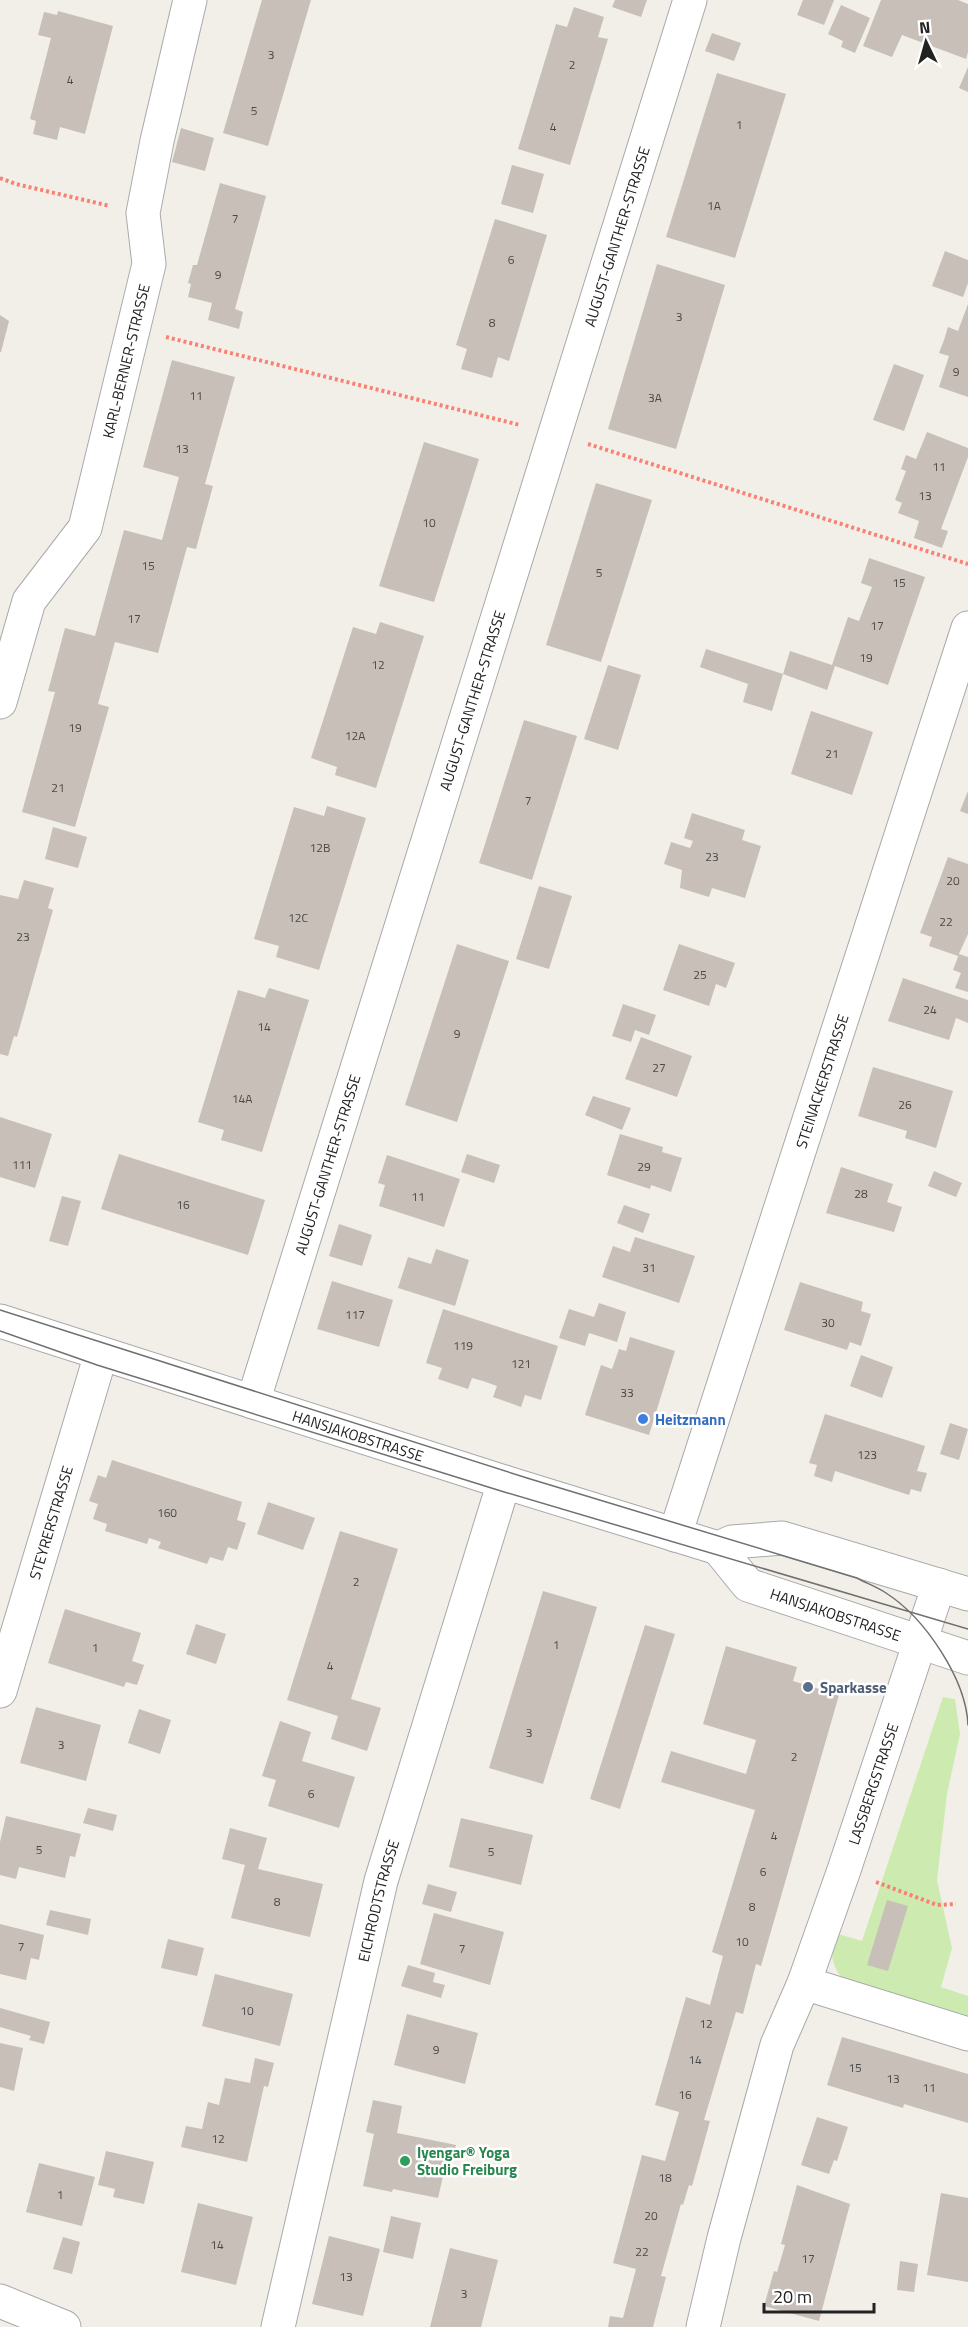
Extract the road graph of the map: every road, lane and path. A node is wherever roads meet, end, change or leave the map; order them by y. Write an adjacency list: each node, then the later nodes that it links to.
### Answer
1 (190, 0): 4 (street, KARL-BERNER-STRASSE)
2 (690, 0): 9 (street, AUGUST-GANTHER-STRASSE)
3 (0, 178): 4 (path)
4 (143, 213): 6 (street, KARL-BERNER-STRASSE)
5 (968, 628): 11 (street, STEINACKERSTRASSE)
6 (0, 702)
7 (0, 1321): 8 (street, HANSJAKOBSTRASSE)
8 (101, 1354): 9 (street, HANSJAKOBSTRASSE); 16 (street, STEYRERSTRASSE)
9 (253, 1402): 10 (street, HANSJAKOBSTRASSE)
10 (504, 1482): 11 (street, HANSJAKOBSTRASSE); 23 (street, EICHRODTSTRASSE)
11 (675, 1535): 12 (street, HANSJAKOBSTRASSE)
12 (718, 1548): 13 (street); 14 (street, HANSJAKOBSTRASSE)
13 (954, 1589): 14 (street, LASSBERGSTRASSE)
14 (919, 1641): 15 (street, HANSJAKOBSTRASSE); 17 (street, LASSBERGSTRASSE)
15 (968, 1658)
16 (0, 1691)
17 (844, 1870): 18 (path); 19 (street, LASSBERGSTRASSE)
18 (956, 1904)
19 (804, 1983): 20 (street); 24 (street, LASSBERGSTRASSE)
20 (968, 2034)
21 (0, 2301): 22 (street)
22 (64, 2327)
23 (278, 2327)
24 (703, 2327)

